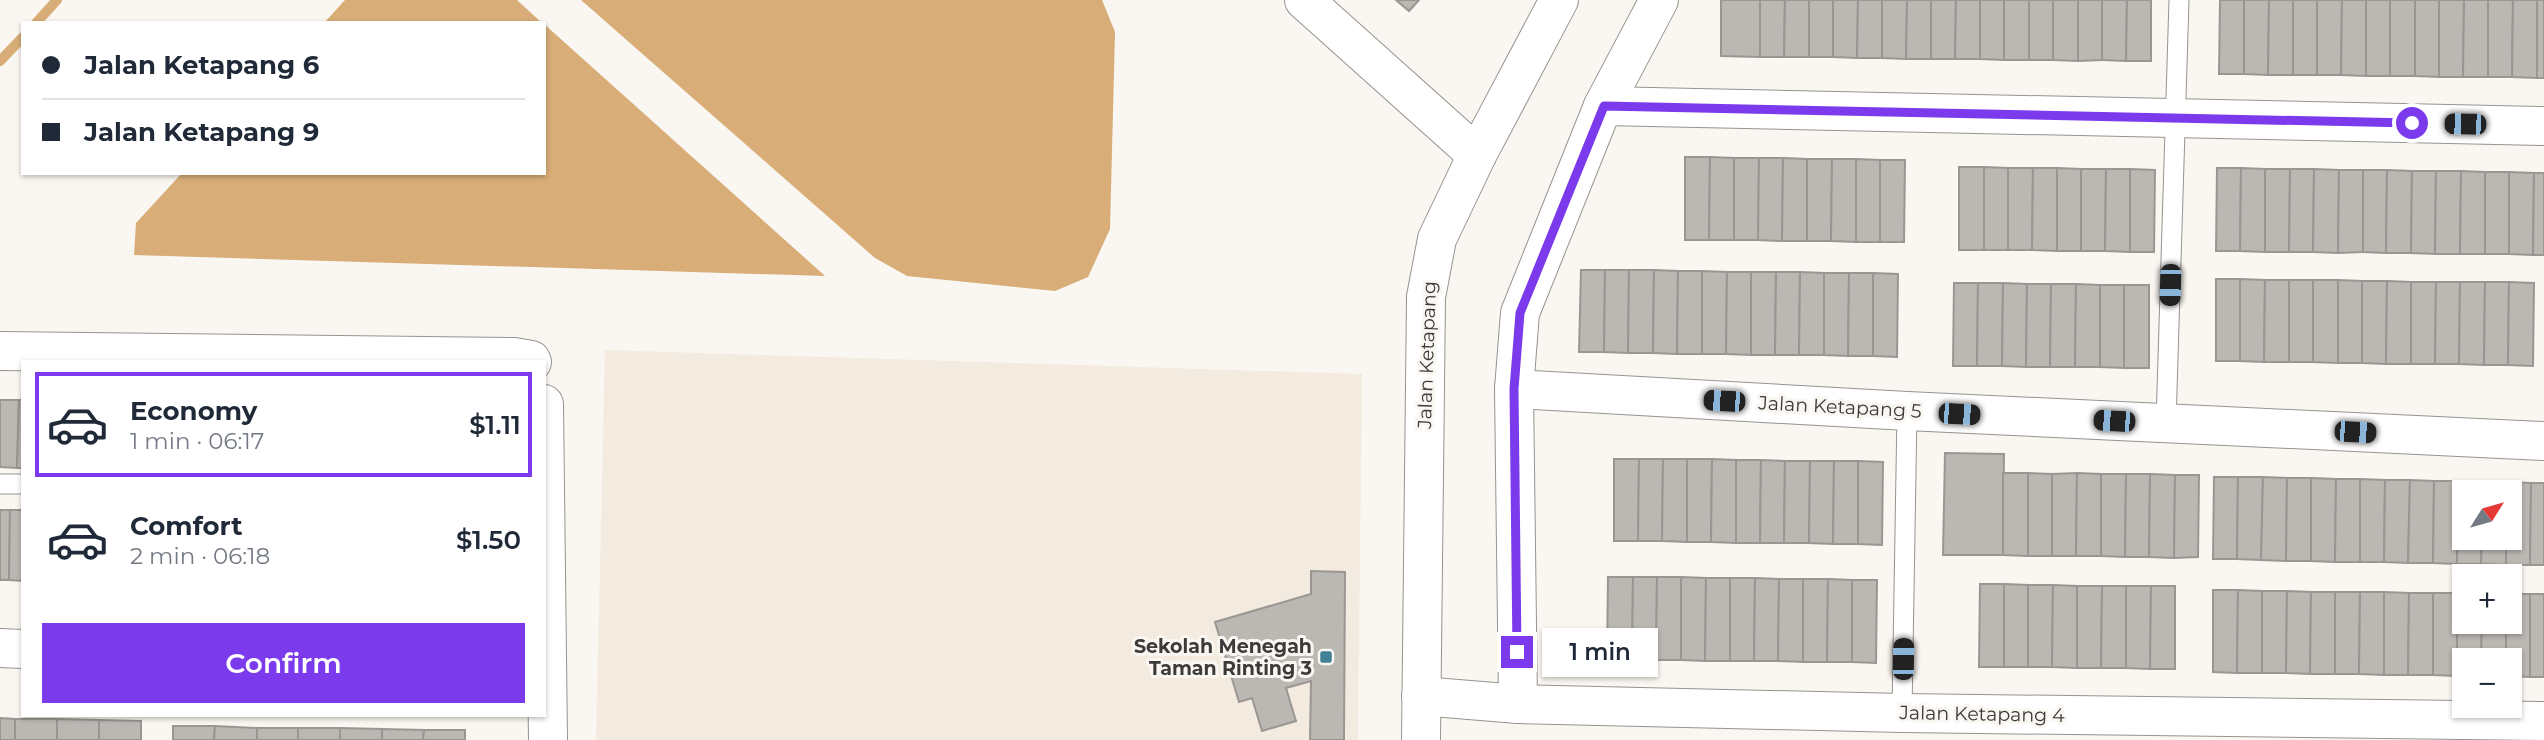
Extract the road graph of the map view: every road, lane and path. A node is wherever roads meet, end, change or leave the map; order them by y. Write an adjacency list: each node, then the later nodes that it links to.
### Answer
1 (1304, 0): 8 (street)
2 (1559, 0): 8 (street, Jalan Ketapang)
3 (1659, 0): 5 (street)
4 (2179, 0): 6 (lane)
5 (1604, 106): 6 (street); 11 (street)
6 (2175, 118): 7 (street); 13 (lane)
7 (2544, 126)
8 (1477, 155): 20 (street, Jalan Ketapang)
9 (0, 351): 10 (street)
10 (526, 360)
11 (1514, 389): 12 (street, Jalan Ketapang 5); 21 (street)
12 (1907, 411): 13 (street, Jalan Ketapang 5); 23 (lane)
13 (2166, 423): 14 (street, Jalan Ketapang 5)
14 (2544, 441)
15 (0, 484): 16 (lane)
16 (21, 484)
17 (0, 648): 18 (street)
18 (21, 649)
19 (546, 657): 24 (street)
20 (1421, 696): 21 (street, Jalan Ketapang 4); 25 (street, Jalan Ketapang)
21 (1518, 704): 23 (street, Jalan Ketapang 4)
22 (2544, 721): 23 (street, Jalan Ketapang 4)
23 (1902, 727)
24 (548, 740)
25 (1421, 740)

